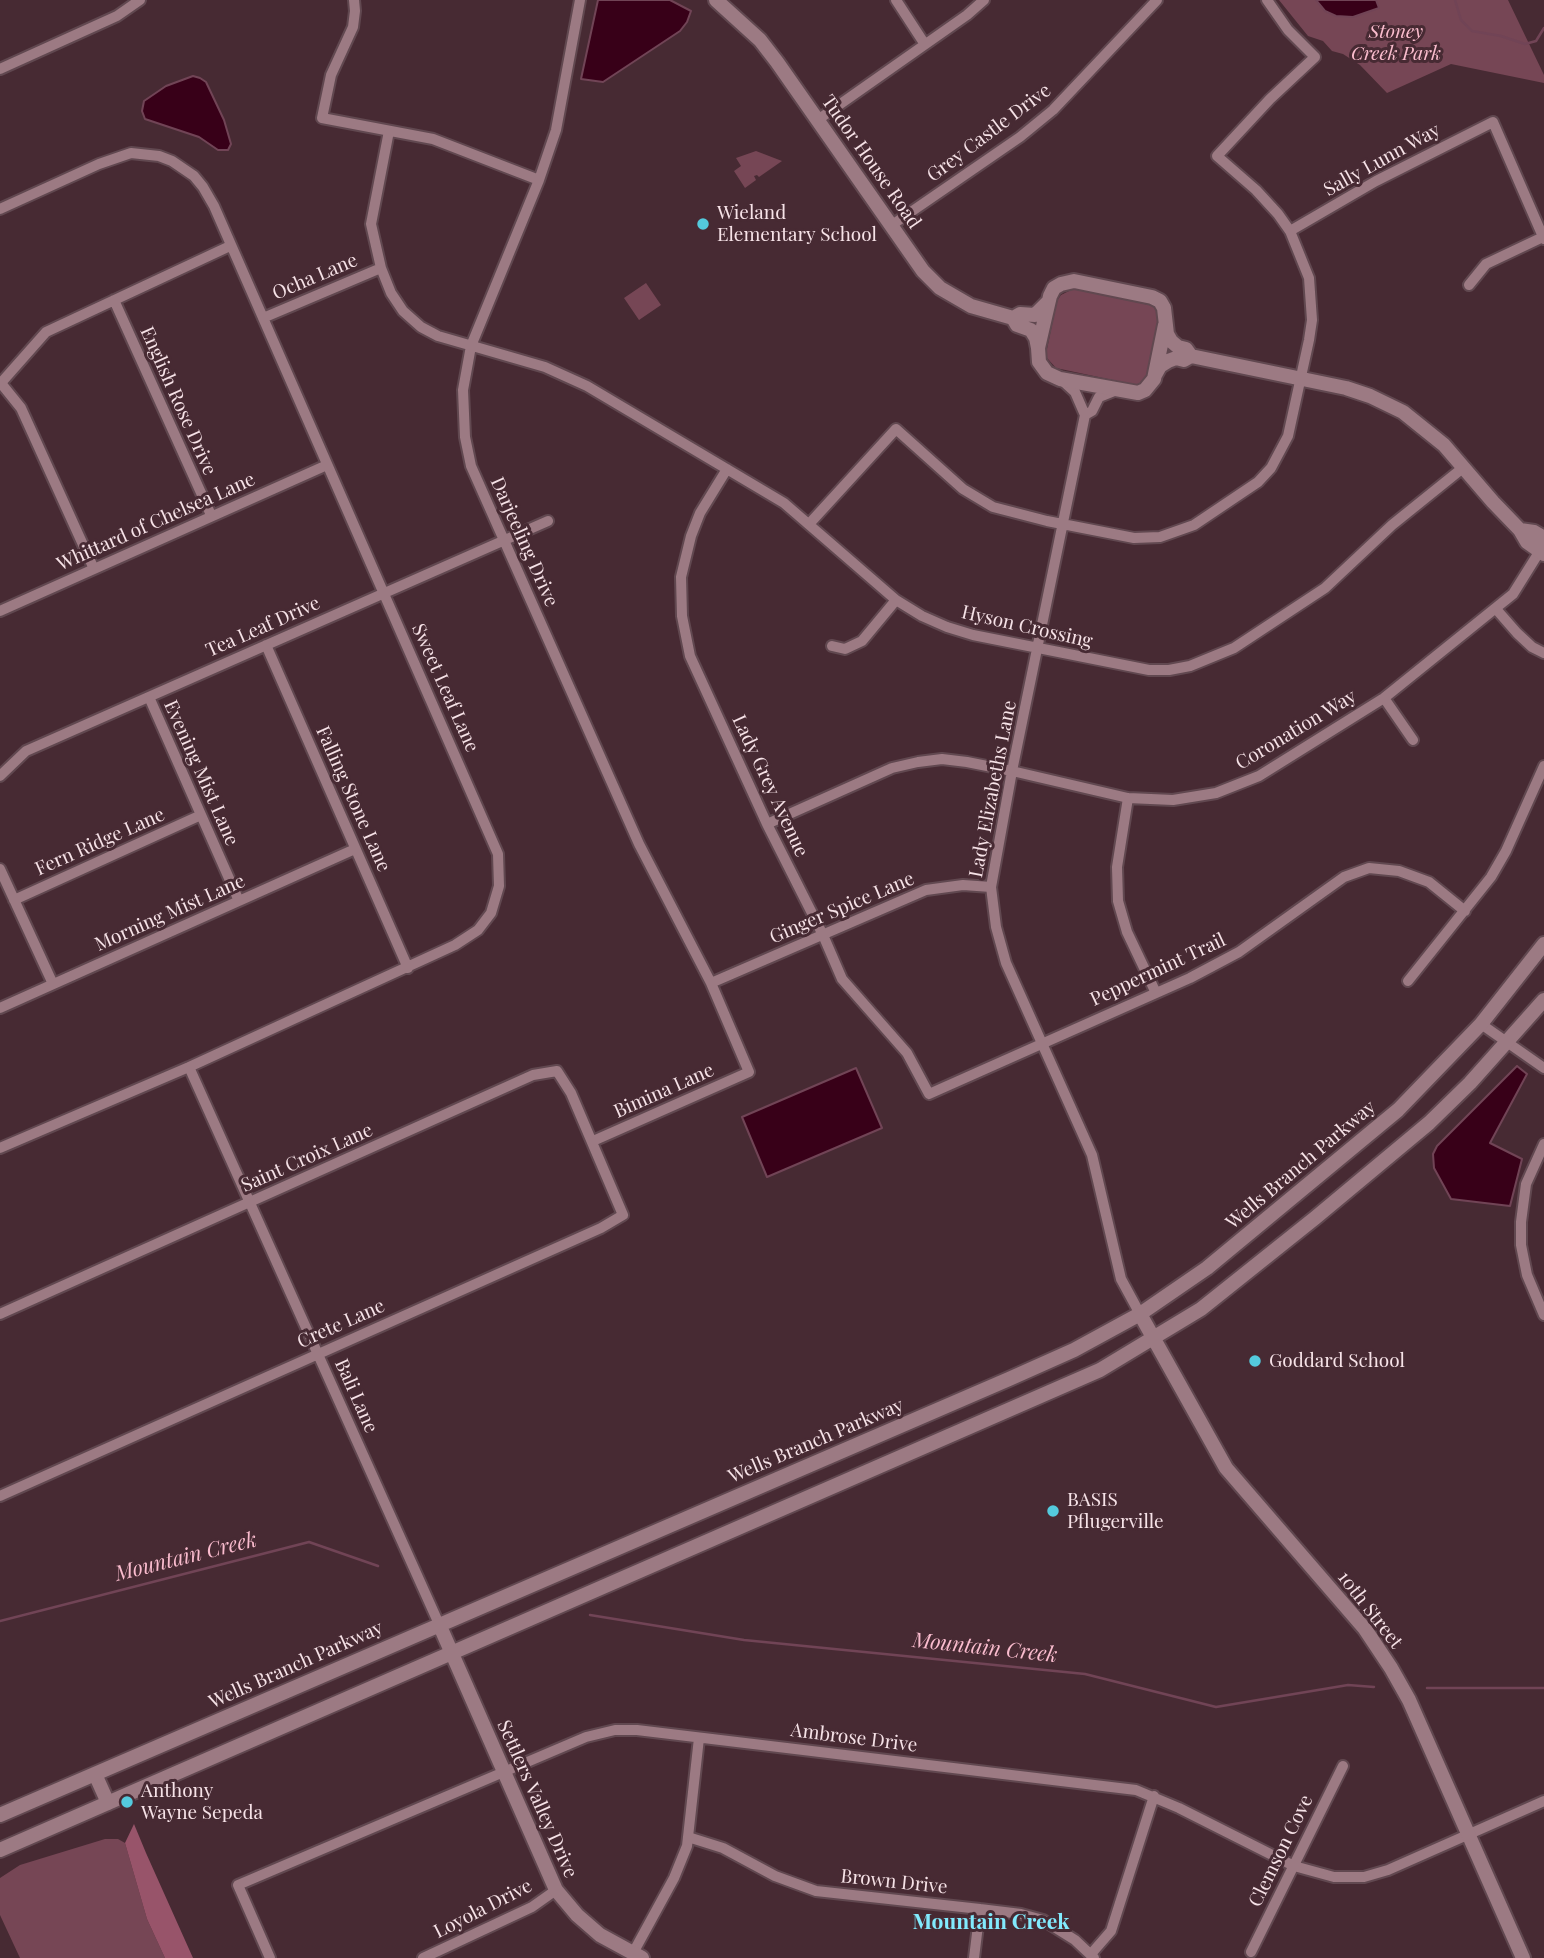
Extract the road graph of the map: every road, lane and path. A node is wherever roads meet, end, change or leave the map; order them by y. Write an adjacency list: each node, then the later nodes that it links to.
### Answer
1 (140, 0): 11 (street)
2 (362, 0): 9 (street)
3 (580, 0): 14 (street, Darjeeling Drive)
4 (896, 0): 10 (street)
5 (984, 0): 10 (street)
6 (1157, 0): 16 (street, Grey Castle Drive)
7 (1267, 0): 17 (street)
8 (718, 1): 12 (main road, Tudor House Road)
9 (354, 6): 13 (street)
10 (924, 43): 12 (street)
11 (0, 69)
12 (819, 120): 16 (main road, Tudor House Road)
13 (389, 131): 14 (street); 20 (street, Hyson Crossing)
14 (539, 180): 27 (street, Darjeeling Drive)
15 (0, 209): 19 (street, Sweet Leaf Lane)
16 (892, 225): 25 (main road, Tudor House Road)
17 (1290, 231): 18 (street, Sally Lunn Way); 31 (street)
18 (1544, 238): 21 (street)
19 (230, 246): 22 (street); 24 (street, Sweet Leaf Lane)
20 (381, 268): 24 (street, Ocha Lane); 27 (street, Hyson Crossing)
21 (1469, 285)
22 (114, 300): 33 (street); 39 (street, English Rose Drive)
23 (1049, 300): 25 (main road); 26 (main road); 28 (main road)
24 (263, 318): 36 (street, Sweet Leaf Lane)
25 (1013, 318): 28 (main road, Tudor House Road)
26 (1165, 325): 29 (main road); 30 (main road)
27 (471, 346): 38 (street, Hyson Crossing); 43 (street, Darjeeling Drive)
28 (1038, 348): 32 (main road, Tudor House Road)
29 (1191, 356): 30 (main road); 31 (main road)
30 (1155, 375): 34 (main road)
31 (1300, 378): 37 (main road); 42 (street)
32 (1060, 379): 34 (main road); 35 (street)
33 (1, 383): 45 (street)
34 (1115, 390): 35 (street)
35 (1085, 415): 42 (street, Lady Elizabeths Lane)
36 (327, 465): 39 (street, Whittard of Chelsea Lane); 46 (street, Sweet Leaf Lane)
37 (1464, 467): 44 (main road); 52 (street, Hyson Crossing)
38 (727, 469): 41 (street, Hyson Crossing); 62 (street, Lady Grey Avenue)
39 (211, 515): 45 (street, Whittard of Chelsea Lane)
40 (548, 521): 43 (street, Tea Leaf Drive)
41 (810, 523): 42 (street); 47 (street, Hyson Crossing)
42 (1064, 524): 52 (street, Lady Elizabeths Lane)
43 (504, 540): 46 (street, Tea Leaf Drive); 74 (street, Darjeeling Drive)
44 (1543, 547): 48 (street, Coronation Way)
45 (94, 569): 49 (street, Whittard of Chelsea Lane)
46 (384, 592): 50 (street, Tea Leaf Drive); 71 (street, Sweet Leaf Lane)
47 (896, 600): 51 (street); 52 (street, Hyson Crossing)
48 (1496, 609): 53 (street); 55 (street, Coronation Way)
49 (0, 611)
50 (266, 645): 54 (street, Tea Leaf Drive); 63 (street, Falling Stone Lane)
51 (832, 646)
52 (1039, 648): 58 (street, Lady Elizabeths Lane)
53 (1544, 653)
54 (149, 697): 59 (street, Tea Leaf Drive); 61 (street, Evening Mist Lane)
55 (1384, 698): 56 (street); 60 (street, Coronation Way)
56 (1413, 740)
57 (1544, 766): 68 (street)
58 (1012, 771): 60 (street, Coronation Way); 62 (street, Coronation Way); 65 (street, Lady Elizabeths Lane)
59 (0, 776)
60 (1128, 798): 75 (street)
61 (201, 815): 66 (street, Fern Ridge Lane); 67 (street, Evening Mist Lane)
62 (767, 824): 69 (street, Lady Grey Avenue)
63 (355, 849): 67 (street, Morning Mist Lane); 71 (street, Falling Stone Lane)
64 (0, 869): 66 (street)
65 (991, 887): 69 (street, Ginger Spice Lane); 79 (street, Lady Elizabeths Lane)
66 (14, 900): 73 (street)
67 (239, 901): 73 (street, Morning Mist Lane)
68 (1465, 911): 72 (street); 75 (street, Peppermint Trail)
69 (823, 934): 74 (street, Ginger Spice Lane); 84 (street, Lady Grey Avenue)
70 (1544, 944): 78 (main road, Wells Branch Parkway)
71 (408, 968): 81 (street, Sweet Leaf Lane)
72 (1408, 981)
73 (53, 984): 77 (street, Morning Mist Lane)
74 (711, 984): 83 (street, Darjeeling Drive)
75 (1156, 993): 79 (street, Peppermint Trail)
76 (1544, 1000): 80 (main road)
77 (0, 1008)
78 (1481, 1024): 80 (street); 90 (main road, Wells Branch Parkway)
79 (1040, 1044): 84 (street, Peppermint Trail); 90 (street, Lady Elizabeths Lane)
80 (1507, 1044): 82 (street); 92 (main road)
81 (189, 1067): 87 (street, Sweet Leaf Lane); 88 (street, Bali Lane)
82 (1544, 1068)
83 (748, 1072): 85 (street, Bimina Lane)
84 (929, 1094)
85 (593, 1141): 88 (street, Saint Croix Lane); 93 (street, Crete Lane)
86 (1544, 1144): 91 (street)
87 (0, 1148)
88 (250, 1203): 89 (street, Saint Croix Lane); 93 (street, Bali Lane)
89 (0, 1314)
90 (1140, 1314): 92 (main road, 10th Street); 95 (main road, Wells Branch Parkway)
91 (1544, 1315)
92 (1153, 1339): 96 (main road); 105 (main road, 10th Street)
93 (318, 1353): 94 (street, Crete Lane); 95 (street, Bali Lane)
94 (0, 1496)
95 (439, 1624): 96 (main road, Settlers Valley Drive); 100 (main road, Wells Branch Parkway)
96 (452, 1654): 99 (main road, Settlers Valley Drive); 103 (main road)
97 (699, 1738): 99 (street, Ambrose Drive); 101 (street, Ambrose Drive); 106 (street)
98 (1343, 1766): 108 (street, Clemson Cove)
99 (503, 1772): 109 (main road, Settlers Valley Drive); 114 (street, Ambrose Drive)
100 (95, 1774): 103 (main road); 104 (main road, Wells Branch Parkway)
101 (1154, 1797): 108 (street, Ambrose Drive); 113 (street)
102 (1544, 1801): 105 (street, Ambrose Drive)
103 (108, 1803): 107 (main road)
104 (0, 1815)
105 (1468, 1835): 108 (street, Ambrose Drive); 117 (main road, 10th Street)
106 (688, 1837): 110 (street, Brown Drive); 112 (street)
107 (0, 1850)
108 (1294, 1866): 111 (street, Clemson Cove)
109 (556, 1890): 112 (main road, Settlers Valley Drive); 115 (street, Loyola Drive)
110 (980, 1909): 113 (street, Brown Drive); 116 (street)
111 (1251, 1952)
112 (638, 1956)
113 (1093, 1956)
114 (270, 1958)
115 (423, 1958)
116 (974, 1958)
117 (1523, 1958)

